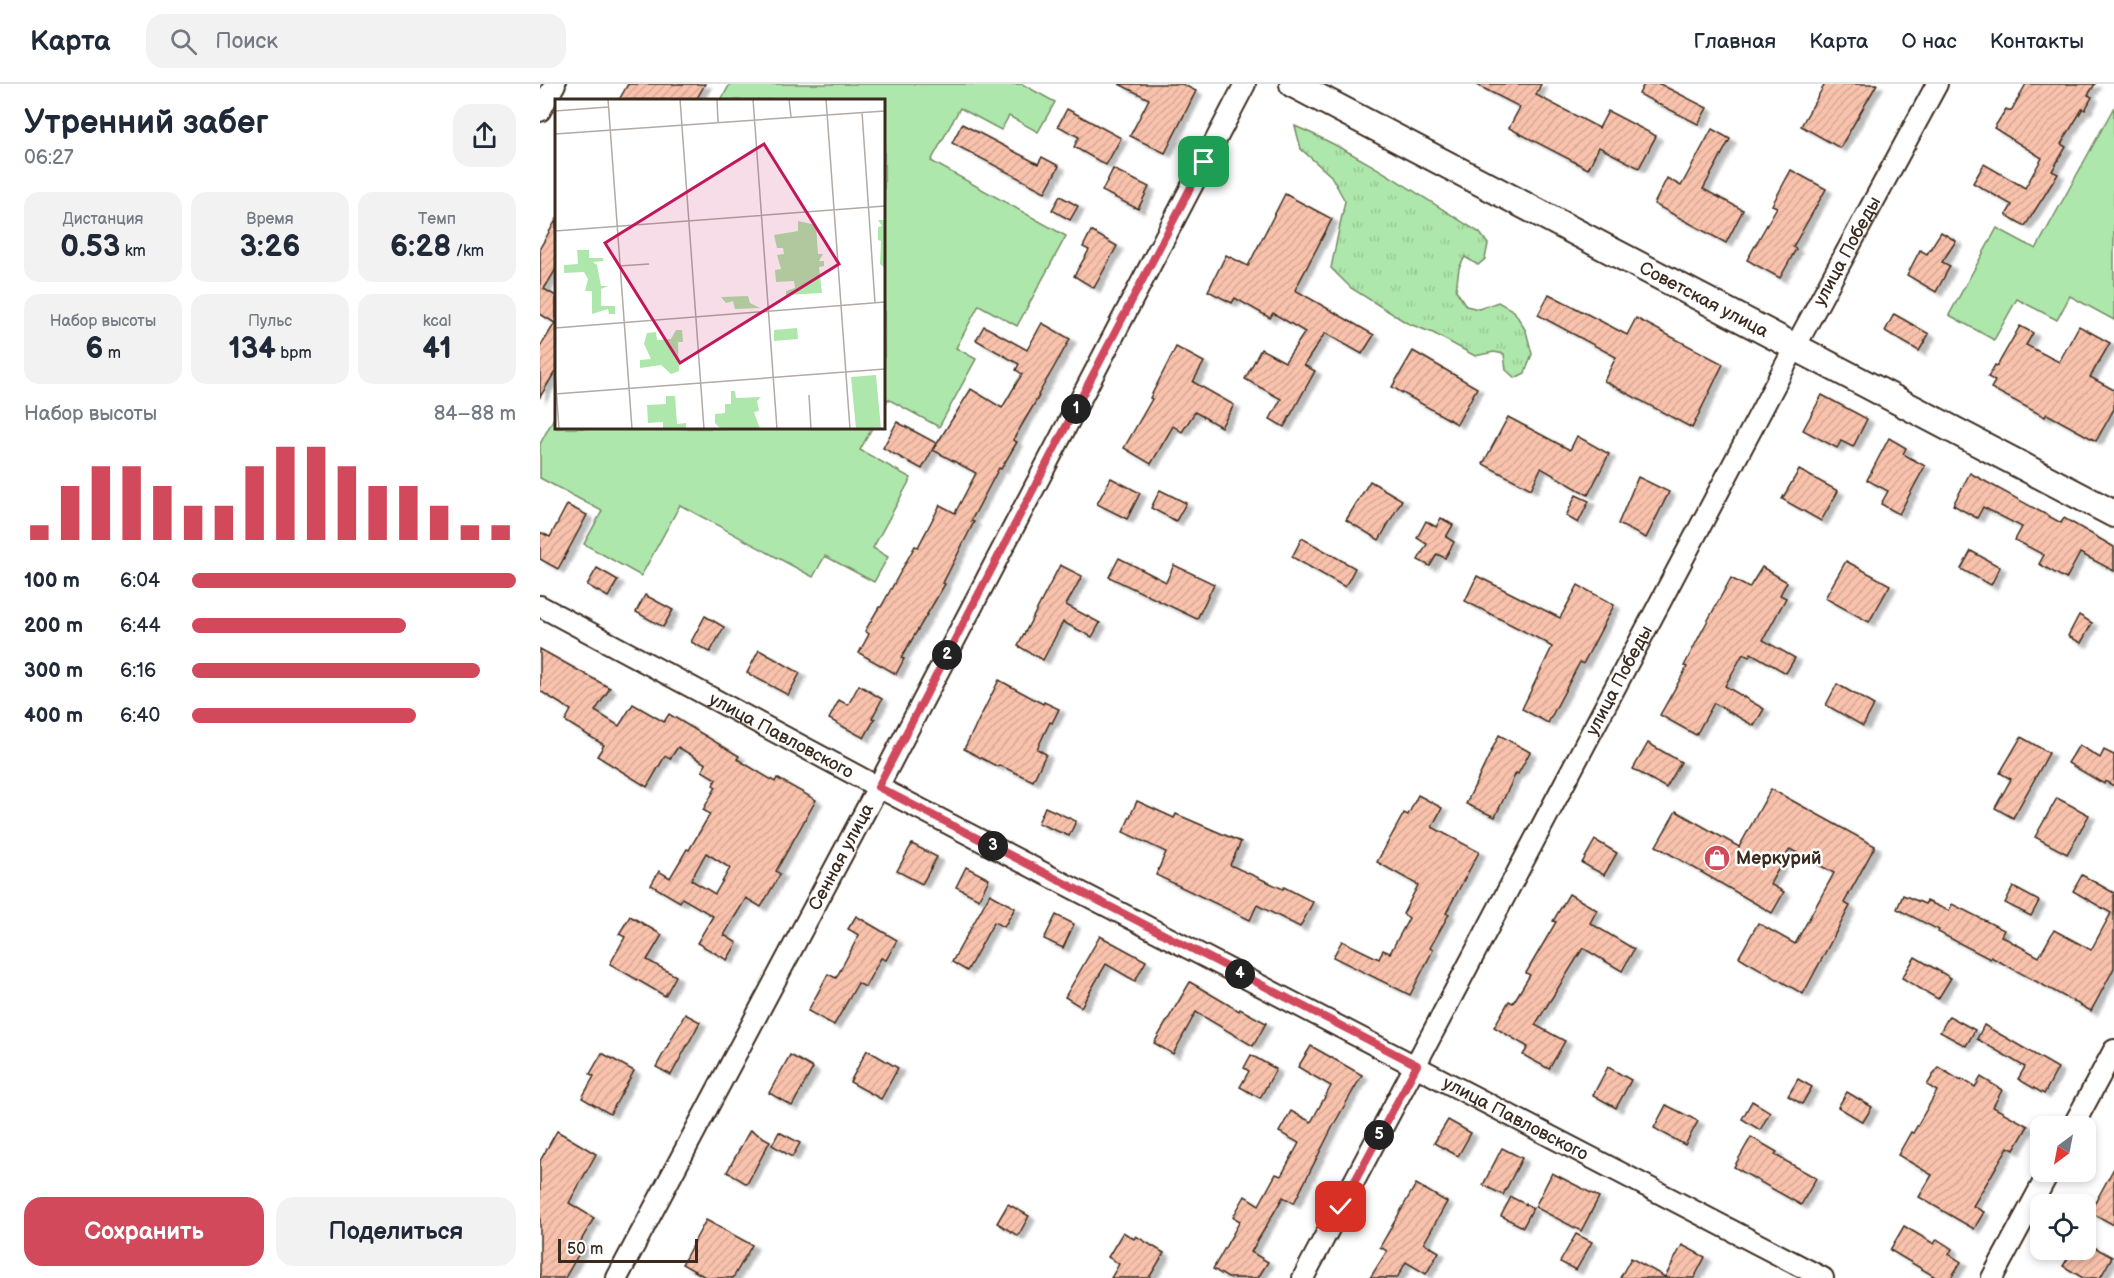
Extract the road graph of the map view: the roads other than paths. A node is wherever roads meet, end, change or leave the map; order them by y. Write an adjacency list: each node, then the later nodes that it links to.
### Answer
1 (555, 84): 5 (street)
2 (1245, 84): 9 (street, Сенная улица)
3 (1293, 84): 6 (street, Советская улица)
4 (1937, 84): 6 (street, улица Победы)
5 (540, 111)
6 (1795, 347): 7 (street, Советская улица); 11 (street, улица Победы)
7 (2114, 514)
8 (540, 606): 9 (street, улица Павловского)
9 (878, 787): 11 (street, улица Павловского); 14 (street, Сенная улица)
10 (2114, 1050): 12 (street)
11 (1417, 1065): 15 (street, улица Победы); 16 (street, улица Павловского)
12 (2078, 1116)
13 (2044, 1182): 17 (street)
14 (617, 1278)
15 (1303, 1278)
16 (1823, 1278)
17 (1992, 1278)

